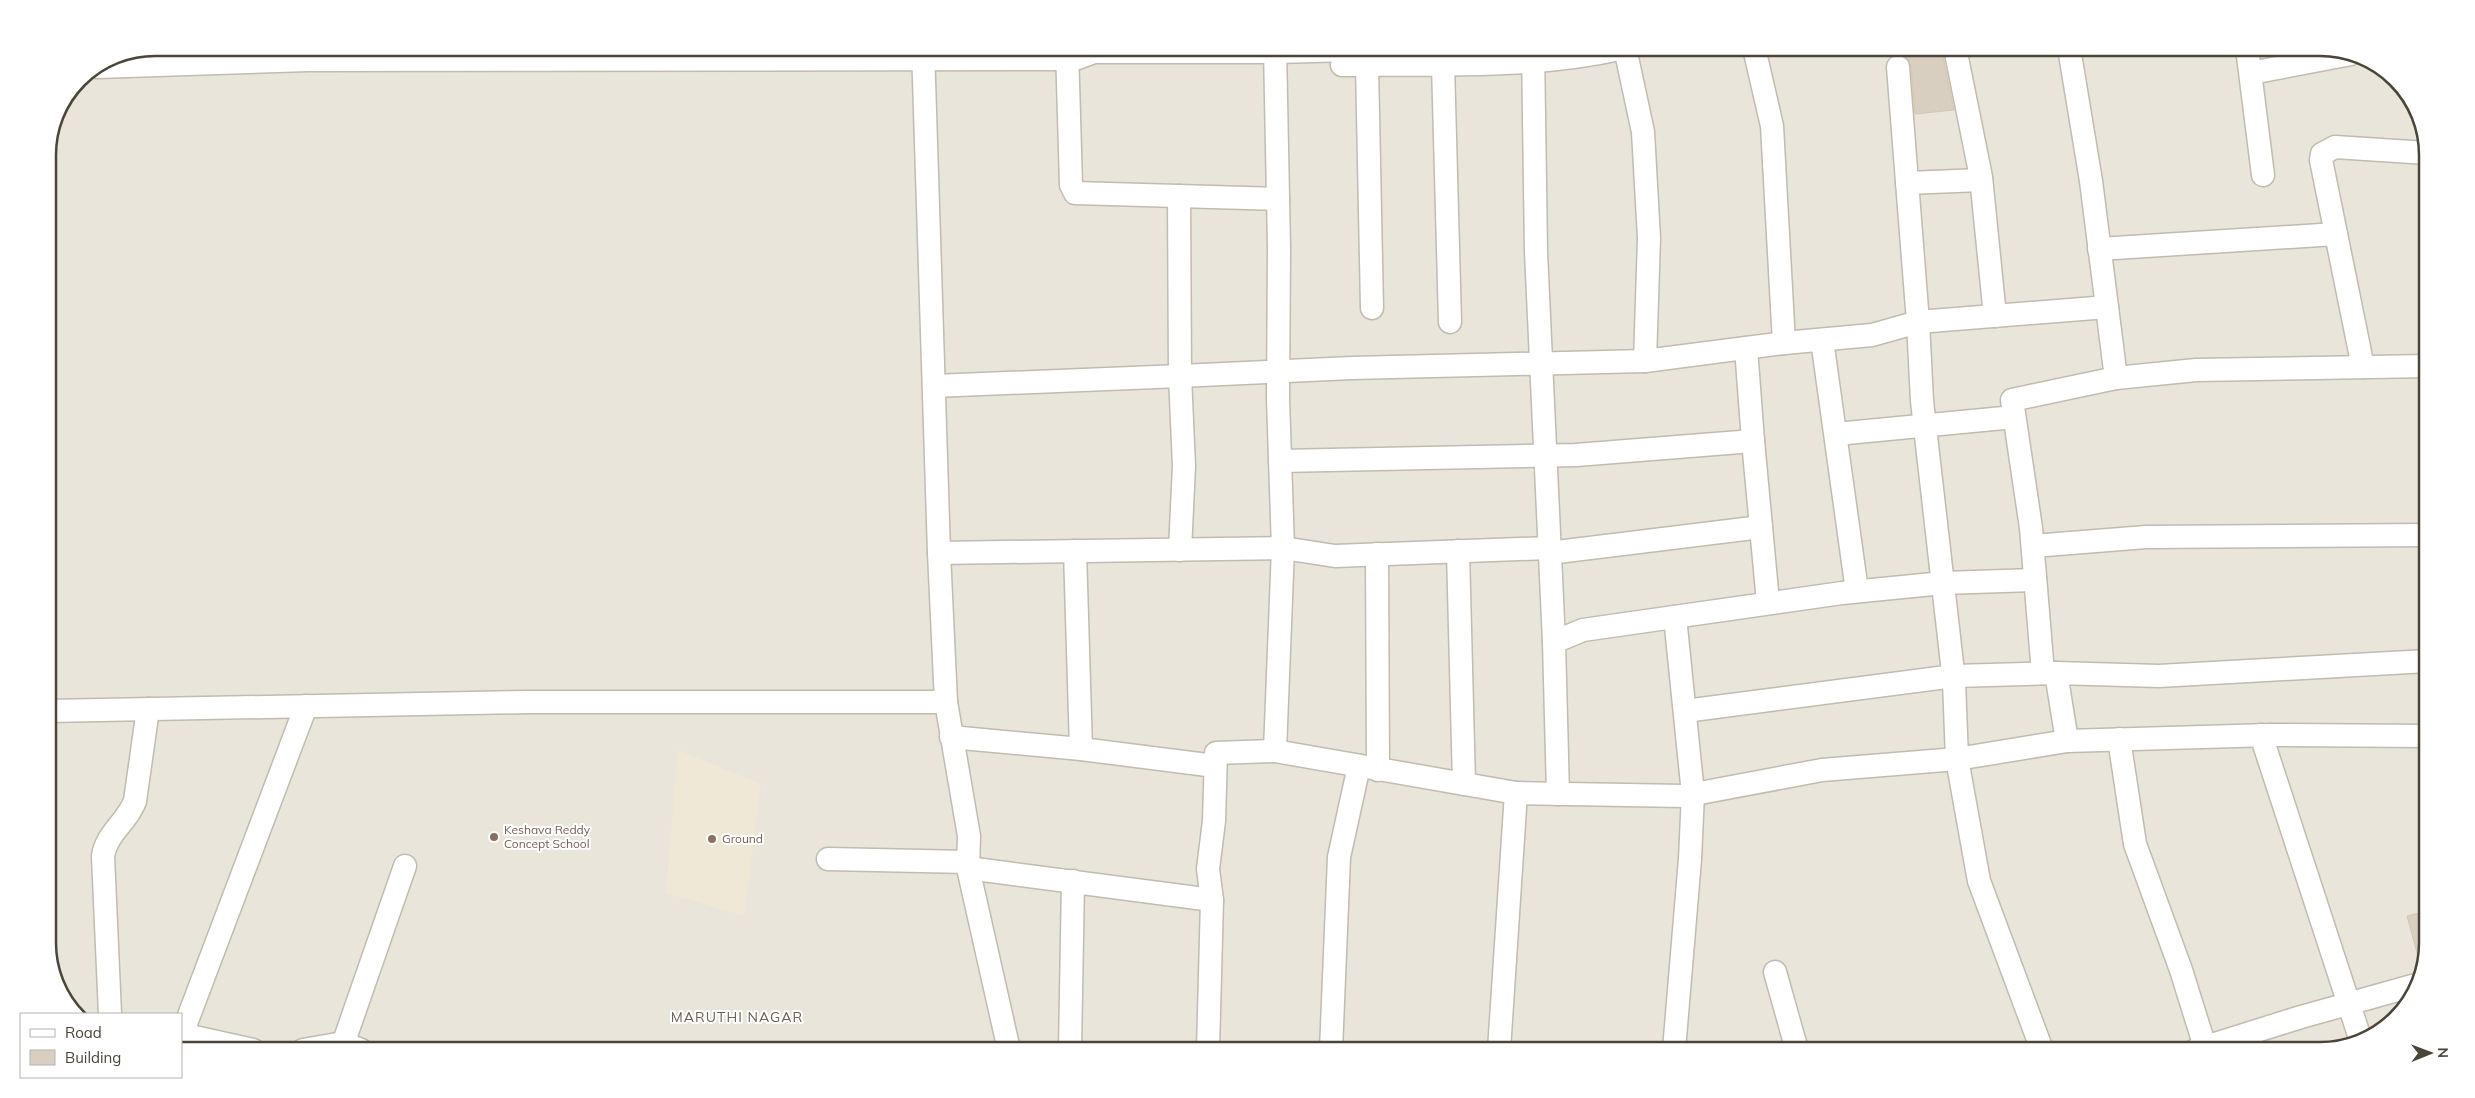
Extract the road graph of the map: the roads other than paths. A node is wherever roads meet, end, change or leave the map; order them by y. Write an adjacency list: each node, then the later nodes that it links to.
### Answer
1 (276, 56): 18 (street)
2 (923, 56): 44 (street)
3 (1071, 56): 25 (street)
4 (1073, 56): 5 (street)
5 (1260, 56)
6 (1276, 56): 26 (street)
7 (1285, 56): 17 (street)
8 (1522, 56): 16 (street)
9 (1532, 56): 38 (street)
10 (1627, 56): 37 (street)
11 (1756, 56): 35 (street)
12 (1957, 56): 23 (street)
13 (2070, 56): 28 (street)
14 (2248, 56): 20 (street)
15 (2335, 57): 20 (street)
16 (1443, 64): 17 (street); 32 (street)
17 (1367, 65): 30 (street)
18 (113, 66)
19 (1898, 67): 24 (street)
20 (2250, 74): 22 (street)
21 (2419, 152): 27 (street)
22 (2263, 175)
23 (1981, 180): 24 (street); 31 (street)
24 (1907, 183): 33 (street)
25 (1179, 196): 26 (street); 42 (street)
26 (1278, 199): 41 (street)
27 (2336, 234): 28 (street); 40 (street)
28 (2099, 249): 29 (street)
29 (2107, 307): 31 (street); 43 (street)
30 (1372, 308)
31 (1995, 316): 33 (street)
32 (1450, 322)
33 (1918, 322): 34 (street); 46 (street)
34 (1822, 340): 35 (street); 47 (street)
35 (1784, 343): 36 (street)
36 (1746, 348): 37 (street); 48 (street)
37 (1645, 362): 38 (street)
38 (1542, 364): 41 (street); 49 (street)
39 (2419, 366): 40 (street)
40 (2363, 367): 43 (street)
41 (1278, 372): 42 (street); 50 (street)
42 (1180, 376): 44 (street); 55 (street)
43 (2116, 378): 45 (street)
44 (934, 386): 59 (street)
45 (2014, 417): 46 (street); 53 (street)
46 (1925, 426): 47 (street); 62 (street)
47 (1836, 434): 63 (street)
48 (1753, 441): 49 (street); 51 (street)
49 (1545, 456): 50 (street); 58 (street)
50 (1280, 461): 54 (street)
51 (1761, 527): 58 (street); 64 (street)
52 (2419, 535): 53 (street)
53 (2033, 546): 61 (street)
54 (1283, 548): 55 (street); 60 (street); 81 (street)
55 (1180, 550): 56 (street)
56 (1075, 551): 59 (street); 80 (street)
57 (1458, 551): 58 (street); 60 (street); 85 (street)
58 (1549, 551): 66 (street)
59 (939, 553): 70 (street)
60 (1377, 554): 84 (street)
61 (2035, 580): 62 (street); 68 (street)
62 (1943, 583): 63 (street); 69 (street)
63 (1857, 591): 64 (street)
64 (1768, 602): 65 (street)
65 (1675, 617): 66 (street); 74 (street)
66 (1554, 642): 87 (street)
67 (2419, 661): 68 (street)
68 (2049, 673): 69 (street); 79 (street)
69 (1954, 676): 74 (street); 82 (street)
70 (946, 702): 71 (street); 77 (street)
71 (306, 706): 72 (street); 99 (street)
72 (148, 709): 73 (street); 97 (street)
73 (56, 711)
74 (1685, 711): 88 (street)
75 (2261, 735): 76 (street); 78 (street); 96 (street)
76 (2419, 736)
77 (951, 737): 80 (street); 90 (street)
78 (2119, 739): 79 (street); 110 (street)
79 (2067, 741): 82 (street)
80 (1081, 749): 83 (street)
81 (1275, 751): 83 (street); 84 (street)
82 (1957, 759): 88 (street); 109 (street)
83 (1215, 766): 93 (street)
84 (1368, 768): 85 (street); 105 (street)
85 (1464, 784): 86 (street)
86 (1516, 793): 87 (street); 106 (street)
87 (1558, 794): 88 (street)
88 (1693, 794): 107 (street)
89 (828, 859): 90 (street)
90 (968, 865): 92 (street); 102 (street)
91 (405, 866): 101 (street)
92 (1073, 882): 93 (street); 103 (street)
93 (1212, 900): 104 (street)
94 (1775, 972): 108 (street)
95 (2409, 987): 96 (street)
96 (2349, 1003): 98 (street); 111 (street)
97 (110, 1013)
98 (2359, 1034)
99 (188, 1039): 100 (street)
100 (206, 1042)
101 (350, 1042)
102 (1007, 1042)
103 (1070, 1042)
104 (1208, 1042)
105 (1331, 1042)
106 (1500, 1042)
107 (1675, 1042)
108 (1795, 1042)
109 (2039, 1042)
110 (2200, 1042)
111 (2224, 1042)

